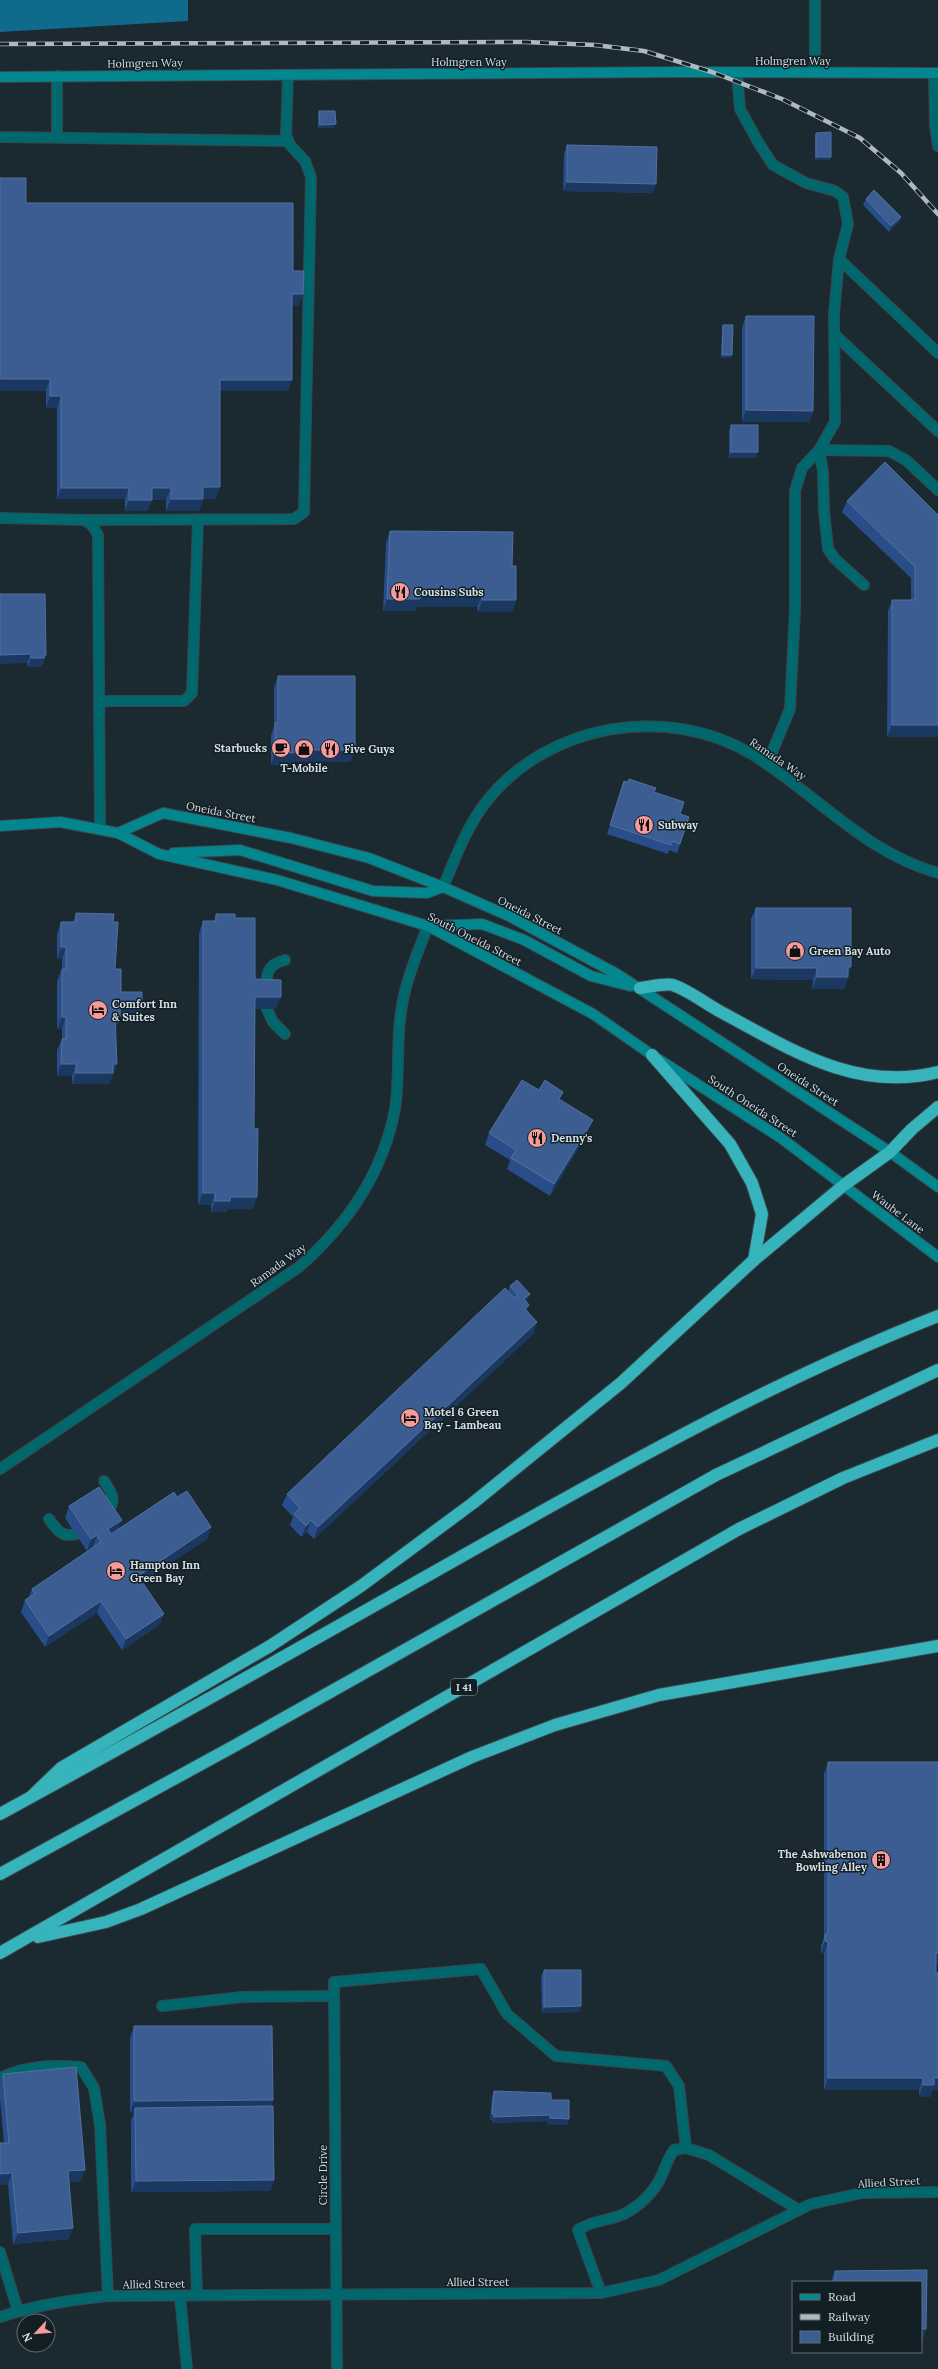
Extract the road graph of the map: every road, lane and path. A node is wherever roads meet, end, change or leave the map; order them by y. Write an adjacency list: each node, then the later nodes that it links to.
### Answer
1 (815, 0): 2 (street)
2 (815, 72): 3 (street, Holmgren Way); 4 (street, Holmgren Way)
3 (737, 73): 5 (street, Holmgren Way); 12 (street)
4 (936, 73): 11 (street)
5 (288, 74): 7 (street, Holmgren Way); 10 (street)
6 (0, 76): 7 (street, Holmgren Way)
7 (57, 76): 9 (street)
8 (0, 137): 9 (street)
9 (57, 137): 10 (street)
10 (288, 141): 20 (street)
11 (938, 146)
12 (839, 259): 13 (street); 14 (street)
13 (835, 335): 15 (street); 16 (street)
14 (938, 353)
15 (938, 431)
16 (819, 450): 17 (street); 21 (street); 23 (street)
17 (938, 490)
18 (0, 518): 19 (street)
19 (85, 520): 20 (street); 22 (street)
20 (198, 520): 22 (street)
21 (864, 585)
22 (100, 701): 25 (street)
23 (767, 764): 28 (street, Ramada Way); 29 (street, Ramada Way)
24 (0, 826): 25 (street, South Oneida Street)
25 (100, 829): 26 (street, South Oneida Street)
26 (118, 833): 27 (street, South Oneida Street); 29 (street, Oneida Street)
27 (159, 854): 29 (street); 30 (street, South Oneida Street)
28 (938, 873)
29 (443, 887): 32 (street, Oneida Street)
30 (428, 926): 32 (street); 36 (street, South Oneida Street); 47 (street, Ramada Way)
31 (285, 960): 33 (street)
32 (640, 988): 37 (highway); 39 (street, Oneida Street)
33 (266, 991)
34 (267, 1009): 35 (street)
35 (285, 1034)
36 (652, 1055): 40 (street, South Oneida Street); 43 (highway)
37 (938, 1072)
38 (938, 1107): 39 (highway)
39 (890, 1152): 40 (highway); 41 (street)
40 (844, 1185): 42 (street, Waube Lane); 43 (highway)
41 (938, 1187)
42 (938, 1257)
43 (754, 1260): 53 (highway)
44 (935, 1317): 53 (highway)
45 (938, 1370): 55 (highway)
46 (938, 1440): 56 (highway, I 41)
47 (0, 1469)
48 (104, 1482): 49 (street)
49 (106, 1514)
50 (49, 1520): 51 (street)
51 (76, 1534)
52 (938, 1646): 56 (highway)
53 (32, 1796): 54 (highway)
54 (0, 1814)
55 (0, 1874)
56 (27, 1939): 57 (highway, I 41)
57 (0, 1954)
58 (334, 1996): 59 (street); 61 (street, Circle Drive); 64 (street, Circle Drive)
59 (162, 2006)
60 (0, 2078): 69 (street)
61 (686, 2148): 63 (street); 66 (street)
62 (938, 2192): 63 (street, Allied Street)
63 (799, 2210): 66 (street, Allied Street)
64 (336, 2229): 67 (street, Circle Drive); 68 (street)
65 (0, 2252): 71 (street)
66 (601, 2293): 67 (street, Allied Street)
67 (336, 2294): 68 (street, Allied Street); 74 (street, Circle Drive)
68 (197, 2295): 70 (street, Allied Street)
69 (108, 2296): 70 (street, Allied Street); 71 (street, Allied Street)
70 (180, 2296): 73 (street)
71 (18, 2311): 72 (street, Allied Street)
72 (0, 2317)
73 (187, 2369)
74 (337, 2369)

